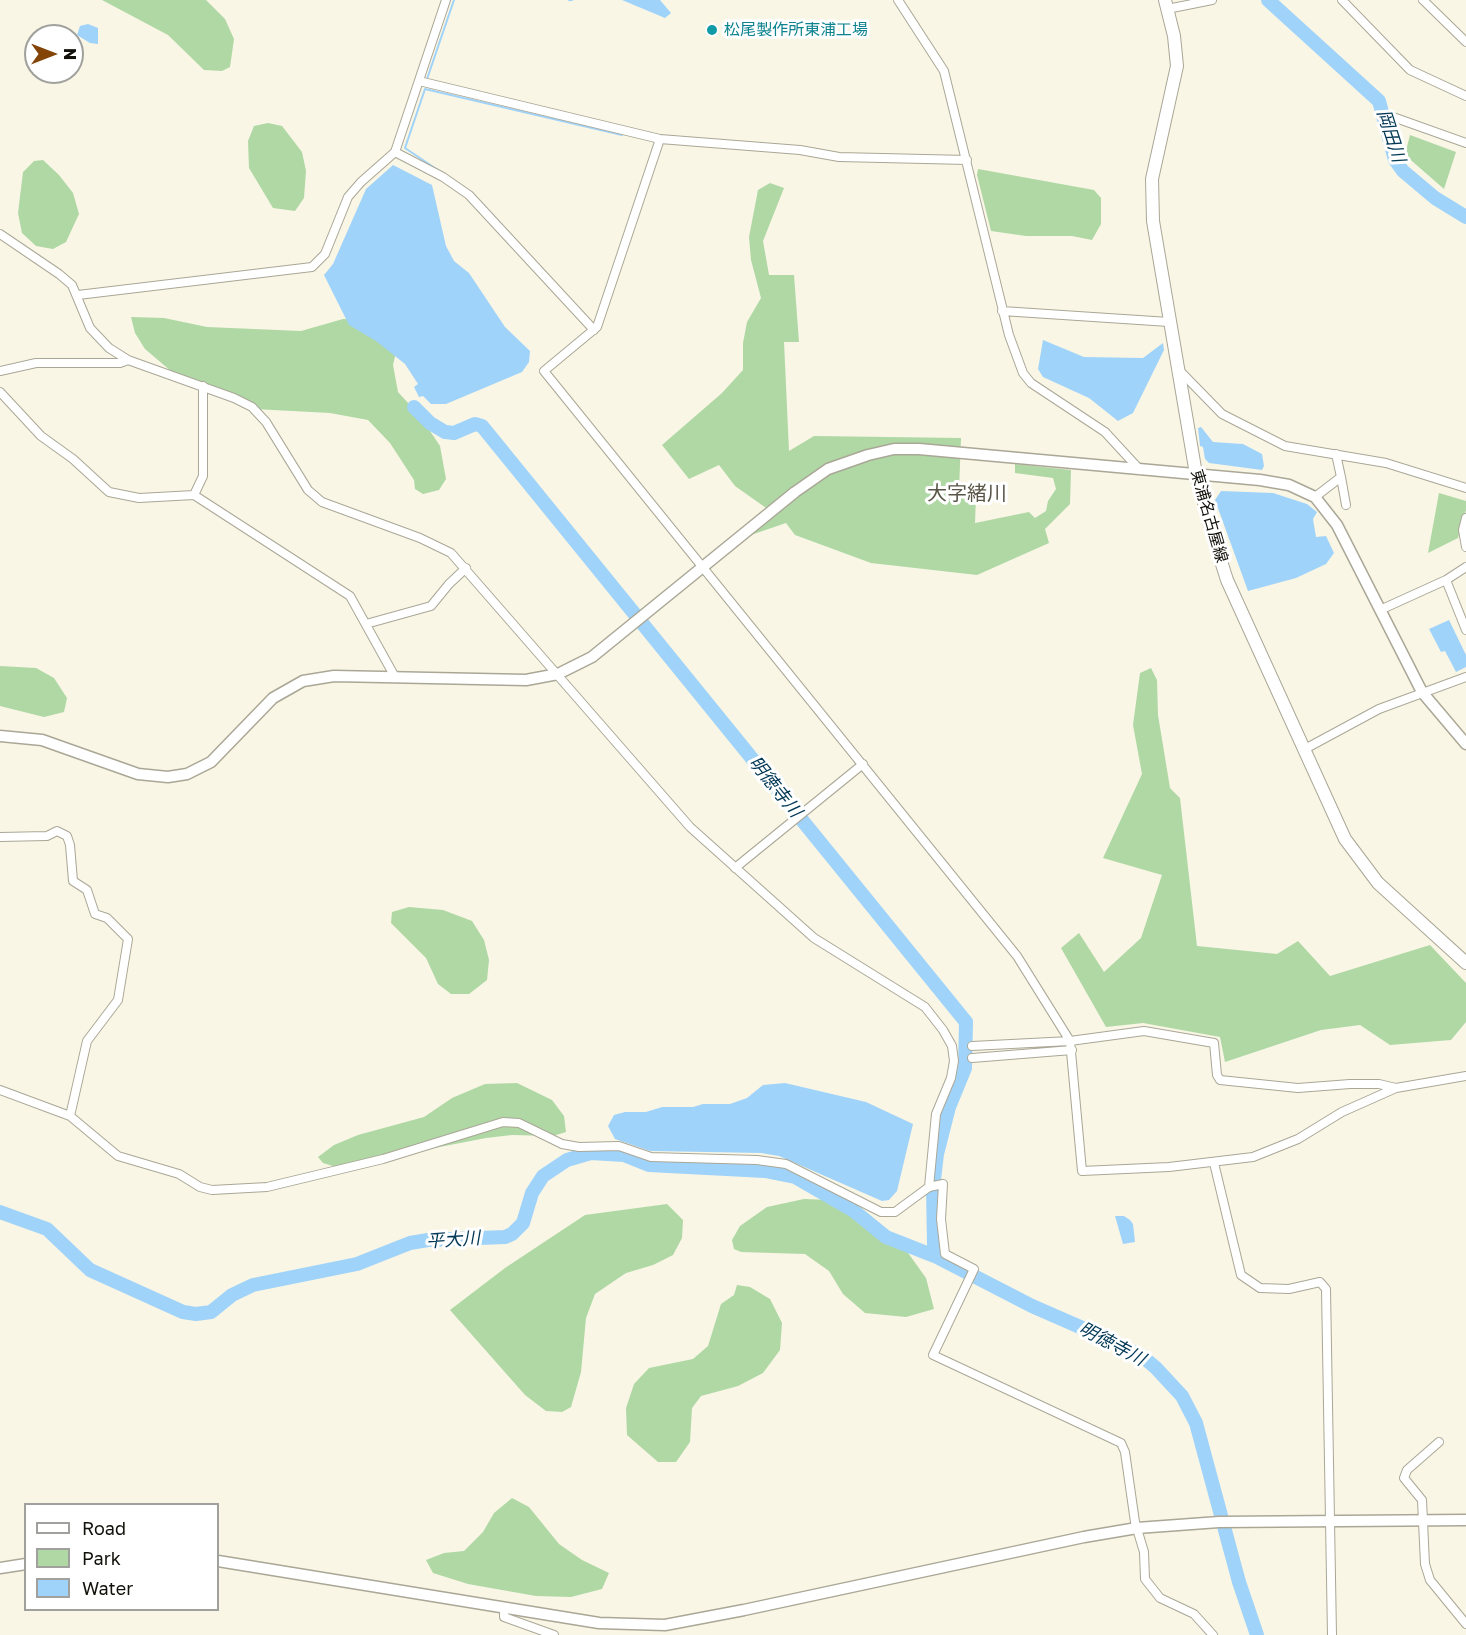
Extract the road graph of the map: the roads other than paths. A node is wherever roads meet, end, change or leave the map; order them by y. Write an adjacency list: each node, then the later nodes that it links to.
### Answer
1 (446, 0): 8 (street)
2 (898, 0): 14 (street)
3 (1212, 0): 6 (street)
4 (1424, 0): 7 (street)
5 (1345, 1): 9 (street)
6 (1166, 4): 18 (main road, 東浦名古屋線)
7 (1466, 42)
8 (419, 81): 11 (street); 13 (street)
9 (1466, 96)
10 (1393, 117): 12 (street)
11 (660, 139): 14 (street); 19 (street)
12 (1466, 143)
13 (395, 152): 16 (street); 19 (street)
14 (967, 160): 17 (street)
15 (0, 234): 16 (street)
16 (78, 295): 20 (street)
17 (1002, 311): 18 (street); 26 (street)
18 (1169, 322): 21 (main road, 東浦名古屋線)
19 (594, 330): 35 (street)
20 (128, 360): 22 (street); 23 (street)
21 (1176, 368): 25 (street); 27 (main road, 東浦名古屋線)
22 (0, 371)
23 (203, 386): 30 (street); 37 (street)
24 (0, 392): 30 (street)
25 (1336, 454): 28 (street); 29 (street)
26 (1140, 471): 27 (street); 35 (street)
27 (1196, 474): 31 (street); 48 (main road, 東浦名古屋線)
28 (1341, 477): 31 (street); 32 (street)
29 (1466, 488)
30 (194, 495): 40 (street)
31 (1315, 497): 39 (street)
32 (1346, 505)
33 (1466, 518): 34 (street)
34 (1466, 547)
35 (702, 567): 42 (street); 49 (street)
36 (1466, 567): 38 (street)
37 (466, 568): 40 (street); 42 (street)
38 (1446, 580): 39 (street); 41 (street)
39 (1380, 609): 45 (street)
40 (366, 624): 43 (street)
41 (1466, 630)
42 (558, 674): 43 (street); 51 (street)
43 (395, 677): 46 (street)
44 (1466, 677): 45 (street)
45 (1422, 692): 47 (street); 48 (street)
46 (0, 736)
47 (1466, 744)
48 (1304, 750): 52 (main road, 東浦名古屋線)
49 (863, 764): 51 (street); 53 (street)
50 (0, 837): 60 (street)
51 (735, 868): 62 (street)
52 (1466, 963)
53 (1070, 1041): 54 (street); 55 (street); 58 (street)
54 (972, 1046)
55 (1072, 1050): 56 (street); 61 (street)
56 (972, 1058)
57 (1466, 1076): 58 (street)
58 (1396, 1088): 61 (street)
59 (0, 1090): 60 (street)
60 (70, 1116): 62 (street)
61 (1214, 1163): 65 (street)
62 (929, 1187): 67 (street)
63 (1439, 1442): 66 (street)
64 (1466, 1520): 66 (street)
65 (1331, 1521): 66 (street); 67 (street); 75 (street)
66 (1422, 1521): 72 (street)
67 (1137, 1528): 71 (street); 74 (street)
68 (219, 1561): 71 (street)
69 (24, 1564): 70 (street)
70 (0, 1568)
71 (504, 1606): 73 (street)
72 (1466, 1624)
73 (554, 1635)
74 (1213, 1635)
75 (1332, 1635)

